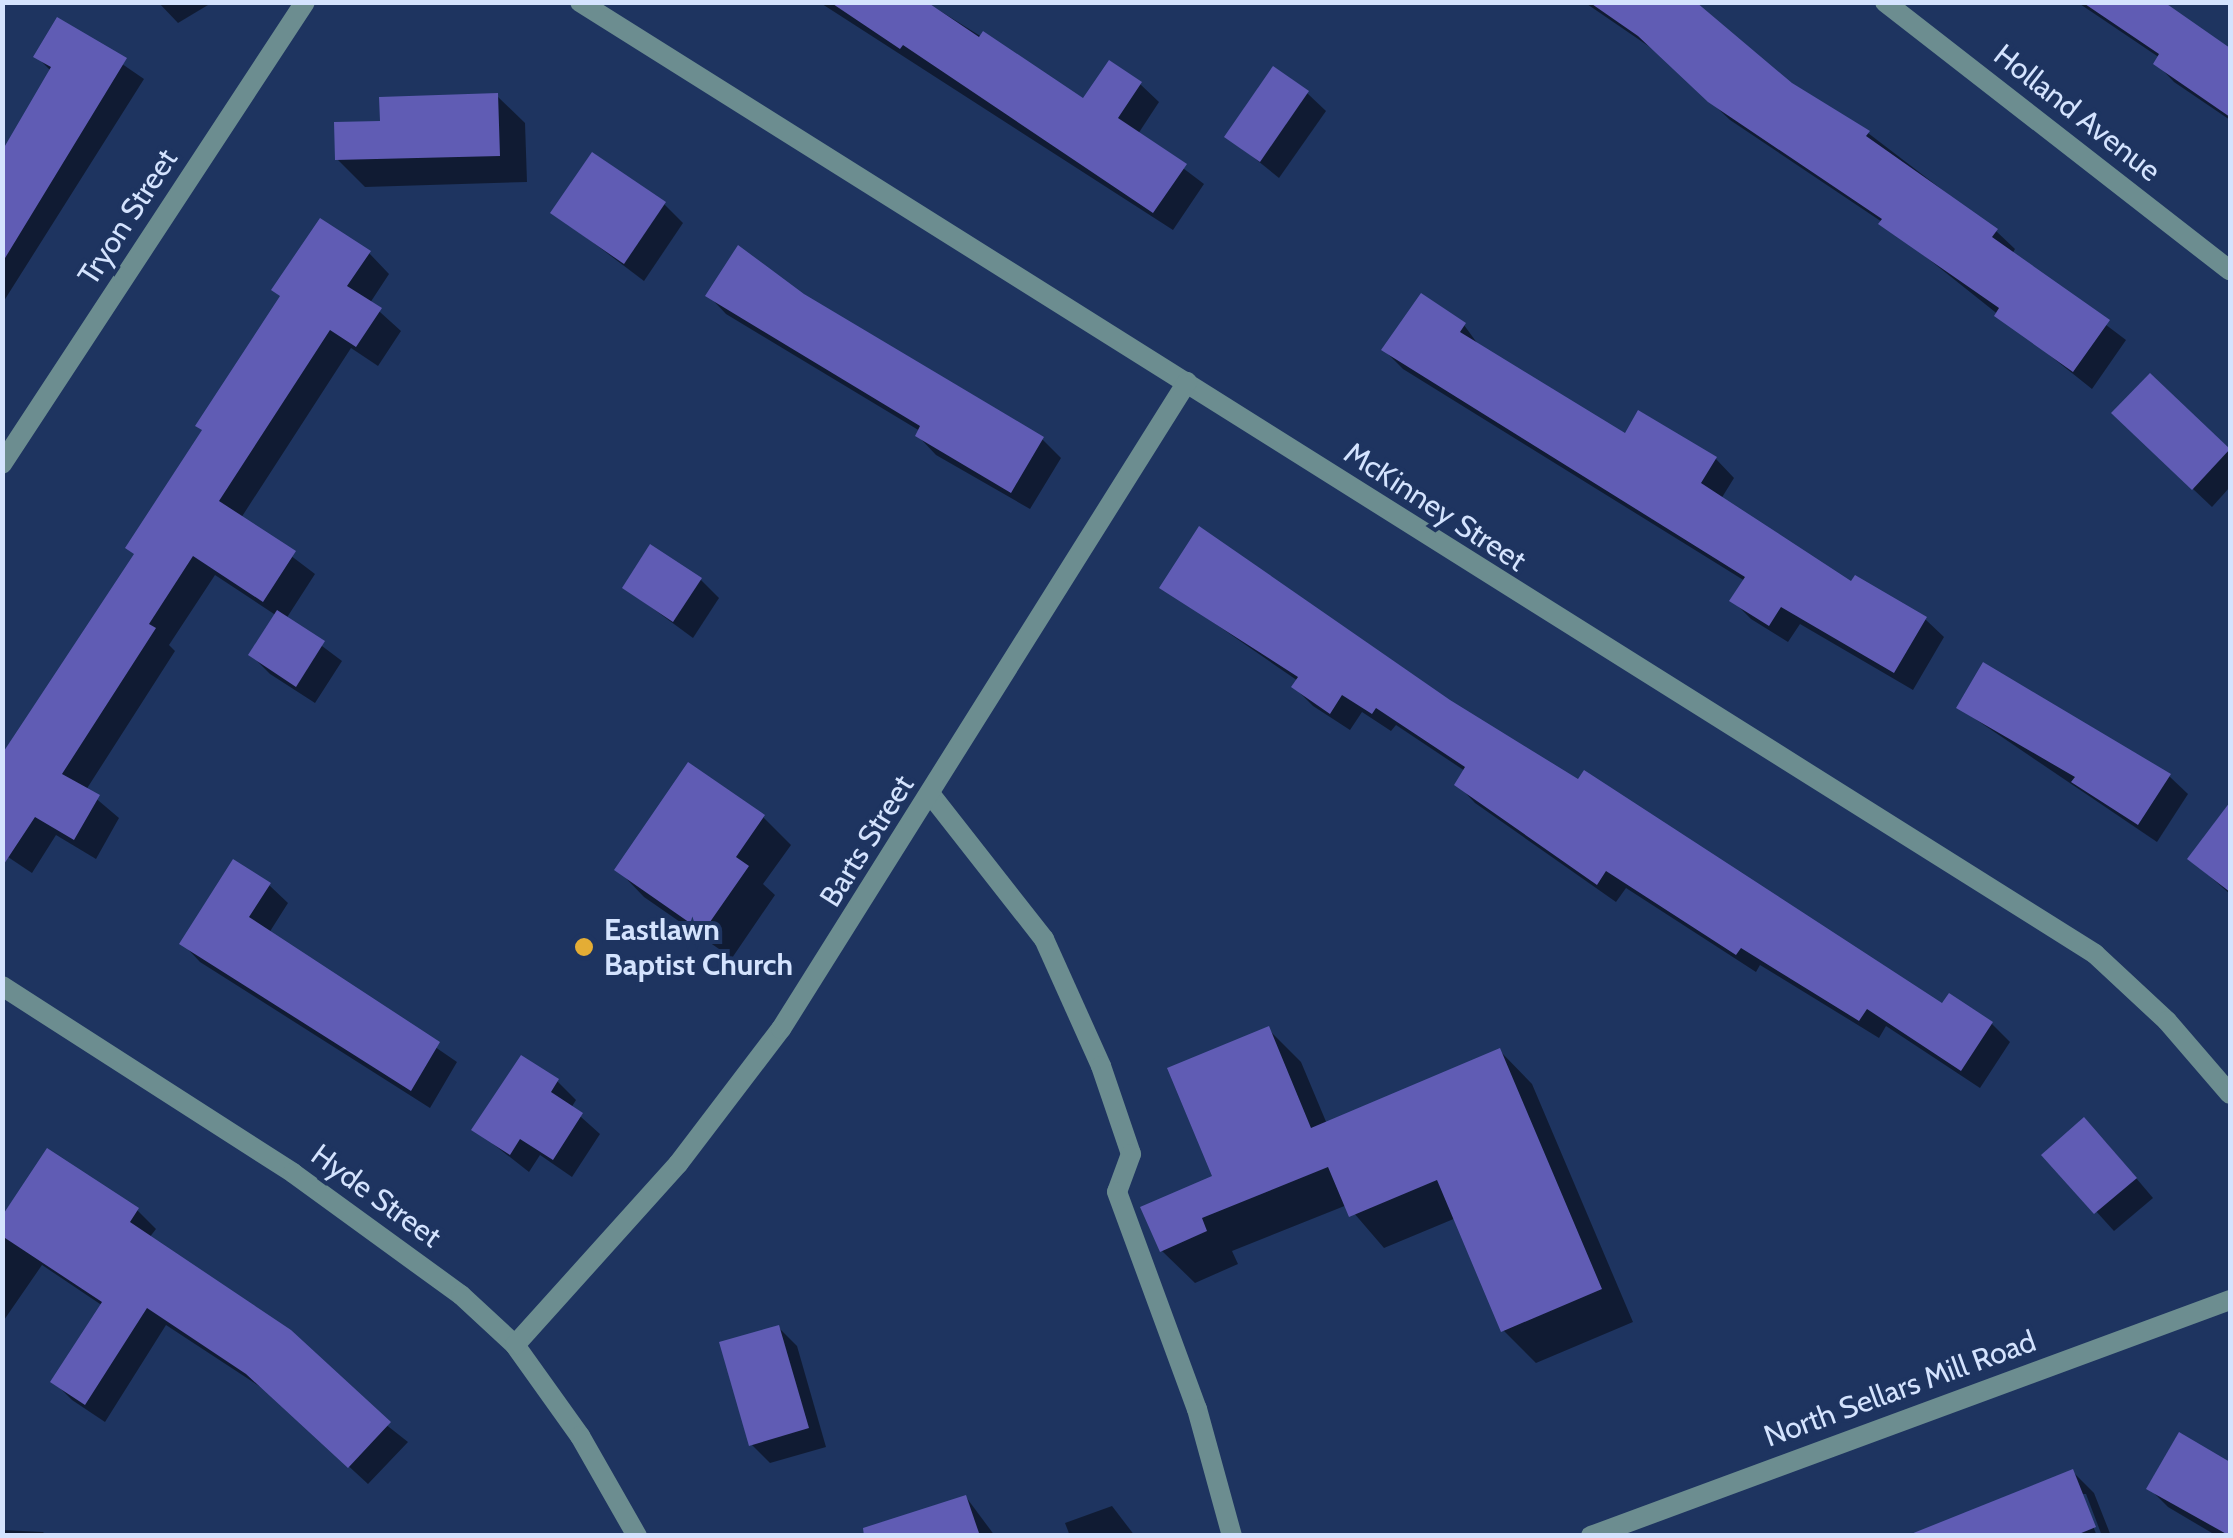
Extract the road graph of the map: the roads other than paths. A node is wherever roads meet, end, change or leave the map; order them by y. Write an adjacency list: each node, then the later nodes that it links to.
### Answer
1 (305, 2): 6 (street, Tryon Street)
2 (580, 2): 5 (street, McKinney Street)
3 (1885, 2): 4 (street, Holland Avenue)
4 (2230, 272)
5 (1187, 382): 7 (street, Barts Street); 9 (street, McKinney Street)
6 (2, 464)
7 (932, 795): 11 (street, Barts Street); 13 (street)
8 (2, 986): 11 (street, Hyde Street)
9 (2230, 1094)
10 (2230, 1300): 14 (street, North Sellars Mill Road)
11 (515, 1346): 12 (street, Hyde Street)
12 (637, 1536)
13 (1232, 1536)
14 (1591, 1536)

